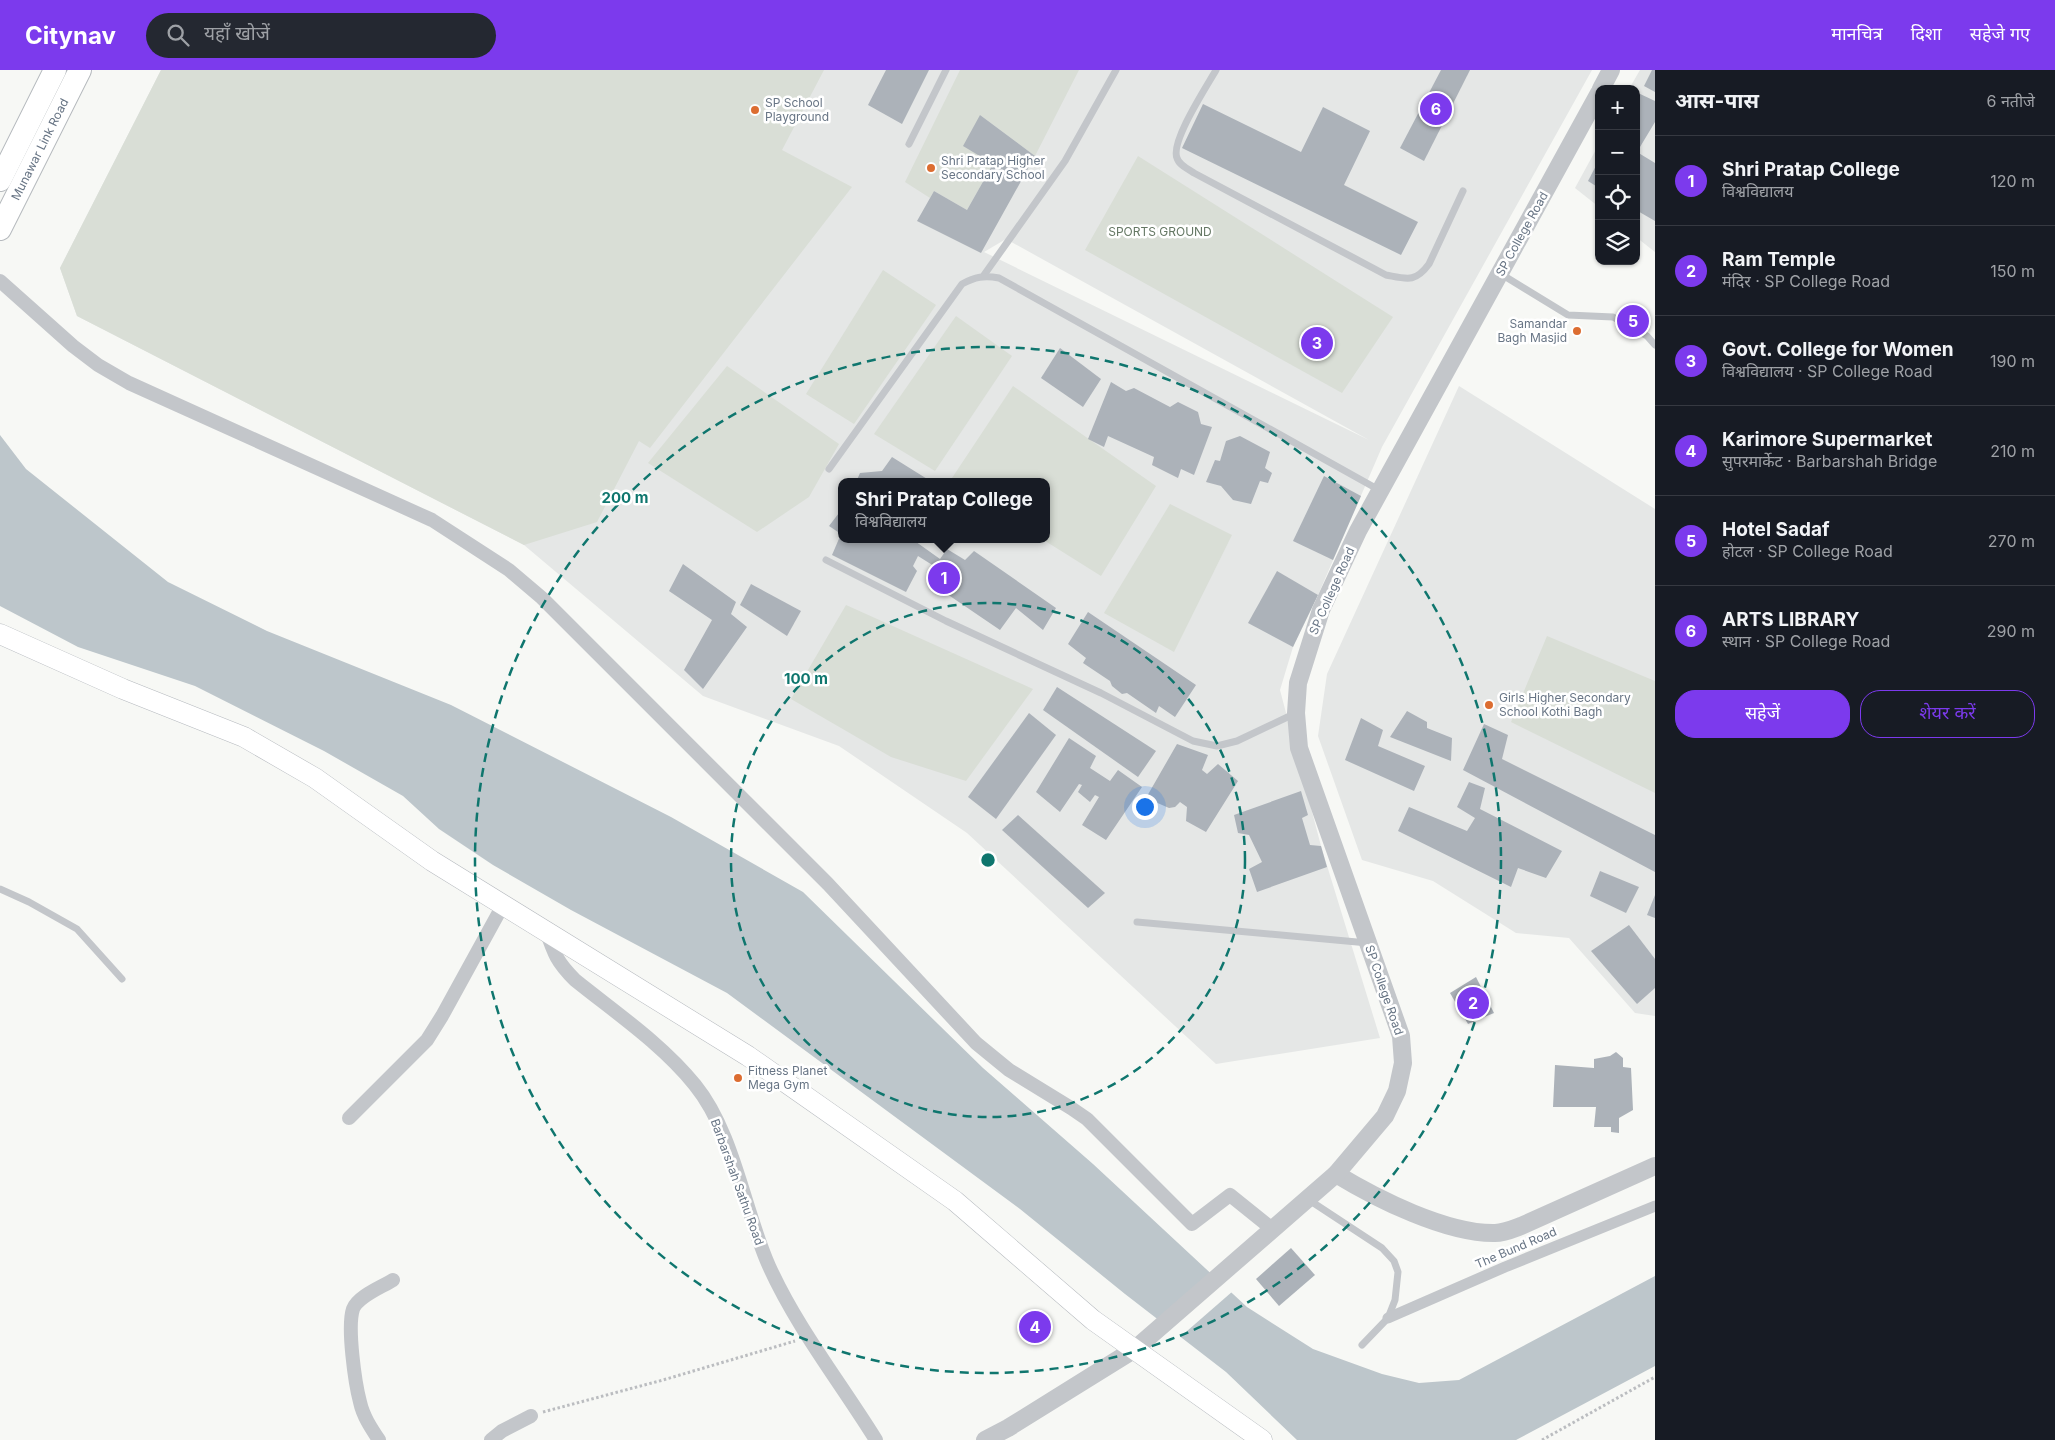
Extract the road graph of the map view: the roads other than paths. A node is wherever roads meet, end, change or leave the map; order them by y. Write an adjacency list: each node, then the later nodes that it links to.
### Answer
1 (55, 70): 10 (main road, Munawar Link Road)
2 (80, 70): 12 (main road, Munawar Link Road)
3 (946, 70): 9 (lane)
4 (1116, 70): 14 (lane)
5 (1216, 70): 11 (lane)
6 (1611, 70): 7 (street)
7 (1603, 85)
8 (1595, 100): 13 (street, SP College Road)
9 (909, 144)
10 (0, 180)
11 (1463, 191)
12 (0, 229)
13 (1501, 274): 16 (lane); 18 (street, SP College Road)
14 (984, 275): 17 (lane); 18 (lane)
15 (0, 281): 33 (street)
16 (1655, 344)
17 (829, 469)
18 (1381, 491): 21 (street, SP College Road)
19 (826, 560): 21 (lane)
20 (0, 634): 23 (main road)
21 (1296, 712): 26 (street, SP College Road)
22 (0, 888): 27 (lane)
23 (503, 905): 25 (main road); 28 (street)
24 (1137, 922): 26 (lane)
25 (546, 930): 37 (main road); 41 (street, Barbarshah Sathu Road)
26 (1368, 943): 30 (street, SP College Road)
27 (122, 979)
28 (349, 1118)
29 (1655, 1166): 30 (street)
30 (1336, 1174): 31 (street, SP College Road)
31 (1308, 1199): 33 (street, SP College Road); 35 (lane)
32 (1655, 1206): 35 (street, The Bund Road)
33 (1271, 1228): 37 (street, SP College Road)
34 (393, 1280): 39 (street)
35 (1388, 1318): 36 (lane)
36 (1362, 1345)
37 (1135, 1349): 42 (street, SP College Road); 43 (main road)
38 (531, 1416): 40 (street)
39 (379, 1440)
40 (491, 1440)
41 (876, 1440)
42 (985, 1440)
43 (1262, 1440)

